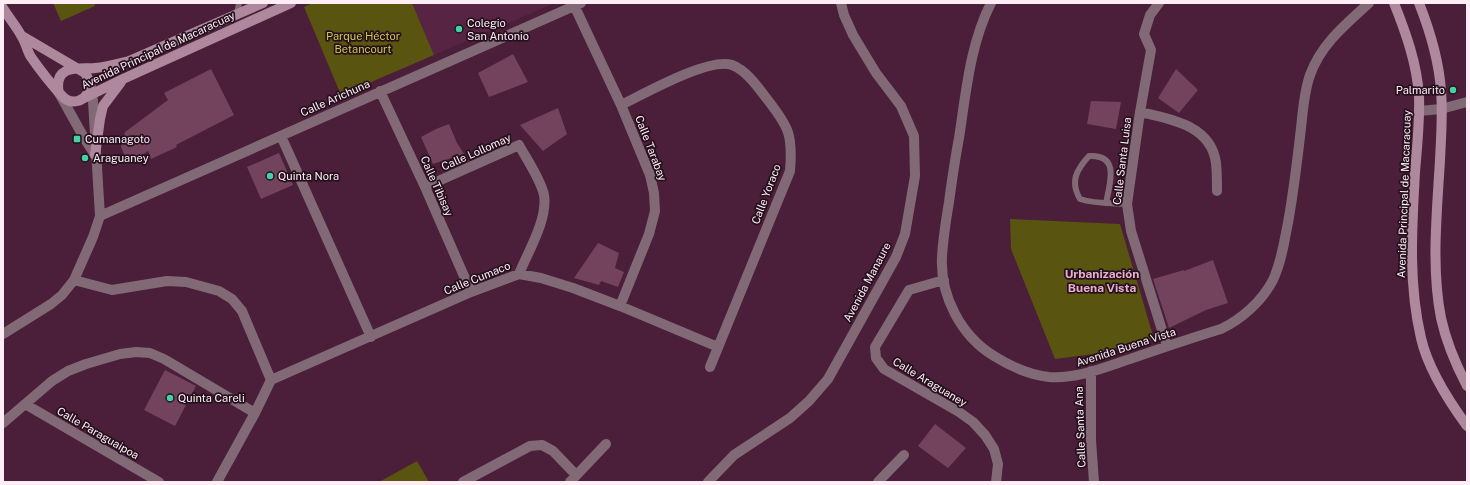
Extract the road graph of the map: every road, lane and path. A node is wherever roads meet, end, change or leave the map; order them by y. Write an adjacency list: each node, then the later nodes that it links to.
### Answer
1 (239, 3): 12 (lane)
2 (264, 3): 12 (street, Avenida Principal de Macaracuay)
3 (291, 3): 15 (street, Avenida Principal de Macaracuay)
4 (841, 3): 54 (street, Avenida Manaure)
5 (991, 3): 33 (street, Avenida Buena Vista)
6 (1159, 3): 23 (street, Calle Santa Luisa)
7 (1369, 3): 38 (street, Avenida Buena Vista)
8 (1394, 3): 22 (street, Avenida Principal de Macaracuay)
9 (1419, 3): 21 (street)
10 (576, 4): 17 (street, Calle Arichuna); 20 (street, Calle Tarabay)
11 (3, 8): 13 (street, Avenida Principal de Macaracuay)
12 (237, 14): 14 (street, Avenida Principal de Macaracuay)
13 (22, 36): 14 (street, Avenida Principal de Macaracuay); 18 (street, Avenida Principal de Macaracuay)
14 (80, 70): 16 (street, Avenida Principal de Macaracuay); 18 (street, Avenida Principal de Macaracuay)
15 (123, 79): 16 (street, Avenida Principal de Macaracuay); 25 (street)
16 (91, 89): 18 (street, Avenida Principal de Macaracuay); 25 (street)
17 (380, 91): 24 (street, Calle Arichuna); 26 (street, Calle Tibisay)
18 (59, 92): 25 (street)
19 (1467, 102): 21 (street)
20 (621, 105): 35 (street, Calle Tarabay); 39 (street, Calle Yoraco)
21 (1441, 109): 22 (street); 43 (street)
22 (1419, 111): 47 (street, Avenida Principal de Macaracuay)
23 (1140, 112): 27 (street); 29 (street, Calle Santa Luisa)
24 (281, 136): 30 (street, Calle Arichuna); 37 (street)
25 (95, 155): 30 (street)
26 (425, 187): 31 (street, Calle Lollomay); 34 (street, Calle Tibisay)
27 (1217, 191)
28 (1106, 203): 28 (lane); 29 (lane)
29 (1127, 204): 38 (street, Calle Santa Luisa)
30 (100, 216): 32 (street)
31 (519, 274): 34 (street, Calle Cumaco); 35 (street, Calle Cumaco)
32 (74, 280): 36 (street); 42 (street)
33 (944, 280): 41 (street, Avenida Buena Vista); 56 (street, Calle Araguaney)
34 (470, 292): 37 (street, Calle Cumaco)
35 (620, 306): 39 (street, Calle Cumaco)
36 (3, 334)
37 (371, 337): 42 (street, Calle Cumaco)
38 (1168, 346): 41 (street, Avenida Buena Vista)
39 (718, 347): 40 (street, Calle Yoraco)
40 (710, 367)
41 (1091, 371): 57 (street, Calle Santa Ana)
42 (271, 380): 45 (street)
43 (1467, 386)
44 (25, 404): 45 (street); 46 (street); 51 (street, Calle Paraguaipoa)
45 (255, 413): 52 (street)
46 (3, 423)
47 (1467, 426)
48 (606, 444): 50 (street)
49 (904, 455): 55 (street)
50 (573, 478): 53 (street)
51 (159, 482)
52 (217, 482)
53 (463, 482)
54 (708, 482)
55 (878, 482)
56 (996, 482)
57 (1094, 482)

